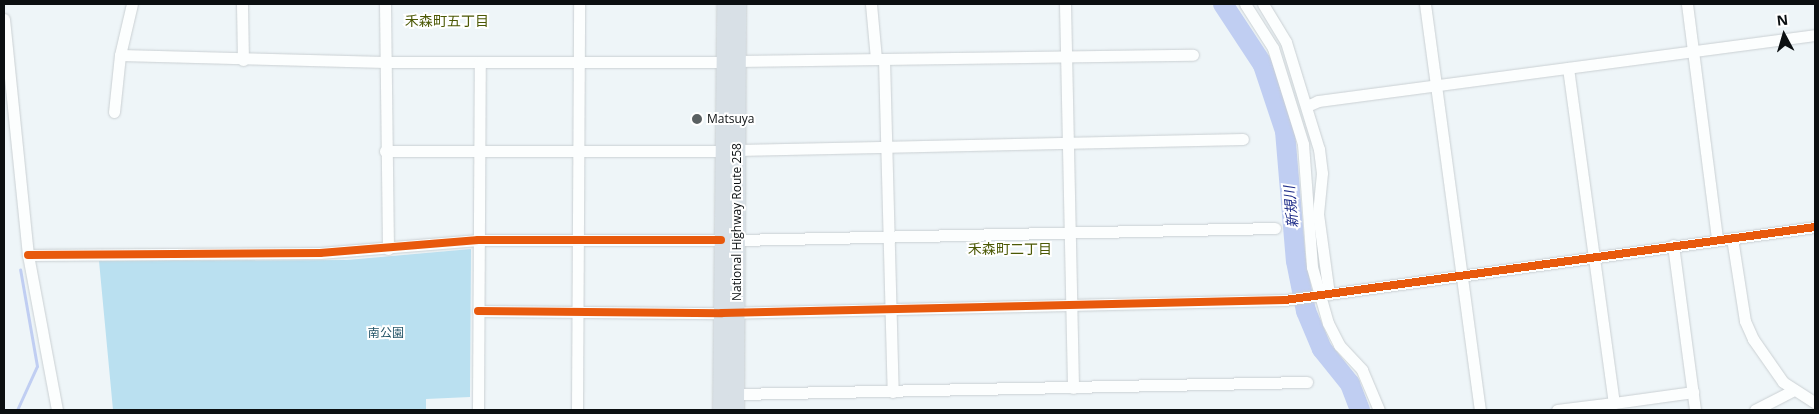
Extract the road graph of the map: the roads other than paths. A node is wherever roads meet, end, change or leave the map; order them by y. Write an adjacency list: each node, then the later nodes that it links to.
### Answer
1 (132, 4): 16 (street)
2 (242, 4): 20 (street)
3 (385, 4): 21 (street)
4 (579, 4): 23 (street)
5 (725, 4): 24 (highway, National Highway Route 258)
6 (738, 4): 24 (highway, National Highway Route 258)
7 (871, 4): 19 (street)
8 (1065, 4): 18 (street)
9 (1245, 4): 51 (street)
10 (1263, 4): 27 (street)
11 (1425, 4): 26 (street)
12 (1686, 4): 15 (street)
13 (4, 19): 48 (street)
14 (1815, 35): 15 (street)
15 (1693, 51): 25 (street); 41 (street)
16 (120, 55): 20 (street); 28 (street)
17 (1193, 55): 18 (street)
18 (1066, 56): 19 (street); 30 (street)
19 (880, 59): 24 (street); 31 (street)
20 (244, 60): 21 (street)
21 (385, 62): 22 (street); 32 (street)
22 (480, 62): 23 (street); 33 (street)
23 (579, 62): 24 (street); 35 (street)
24 (731, 62): 34 (highway, National Highway Route 258)
25 (1568, 68): 26 (street); 49 (street)
26 (1436, 85): 27 (street); 50 (street)
27 (1308, 106): 51 (street)
28 (114, 112)
29 (1243, 139): 30 (street)
30 (1068, 144): 31 (street); 38 (street)
31 (886, 148): 34 (street); 39 (street)
32 (385, 151): 33 (street); 47 (street)
33 (480, 151): 35 (street); 42 (street)
34 (730, 151): 35 (street); 44 (highway, National Highway Route 258); 45 (highway, National Highway Route 258)
35 (580, 152): 43 (street)
36 (1815, 227): 40 (street)
37 (1275, 228): 38 (street)
38 (1070, 233): 39 (street); 52 (street)
39 (888, 238): 45 (street); 53 (street)
40 (1732, 238): 41 (street); 59 (street)
41 (1717, 239): 46 (street)
42 (478, 240): 43 (street); 47 (street); 54 (street)
43 (579, 240): 44 (street); 55 (street)
44 (722, 240): 56 (highway, National Highway Route 258)
45 (738, 240): 56 (highway, National Highway Route 258)
46 (1673, 246): 49 (street); 61 (street)
47 (388, 249): 48 (street)
48 (28, 255): 65 (street)
49 (1595, 257): 50 (street); 63 (street)
50 (1461, 275): 51 (street); 71 (street)
51 (1321, 295): 52 (street); 70 (street)
52 (1071, 304): 53 (street); 58 (street)
53 (890, 308): 56 (street); 60 (street)
54 (478, 311): 55 (street); 66 (street)
55 (578, 312): 56 (street); 67 (street)
56 (730, 312): 62 (highway, National Highway Route 258); 68 (highway, National Highway Route 258)
57 (1308, 382): 58 (street)
58 (1074, 388): 60 (street)
59 (1794, 390): 64 (street); 74 (street)
60 (893, 392): 62 (street)
61 (1693, 392): 63 (street); 73 (street)
62 (737, 394): 69 (highway, National Highway Route 258)
63 (1614, 403): 72 (street)
64 (1815, 403)
65 (57, 410)
66 (478, 410)
67 (577, 410)
68 (721, 410)
69 (736, 410)
70 (1379, 410)
71 (1480, 410)
72 (1557, 410)
73 (1695, 410)
74 (1755, 410)

